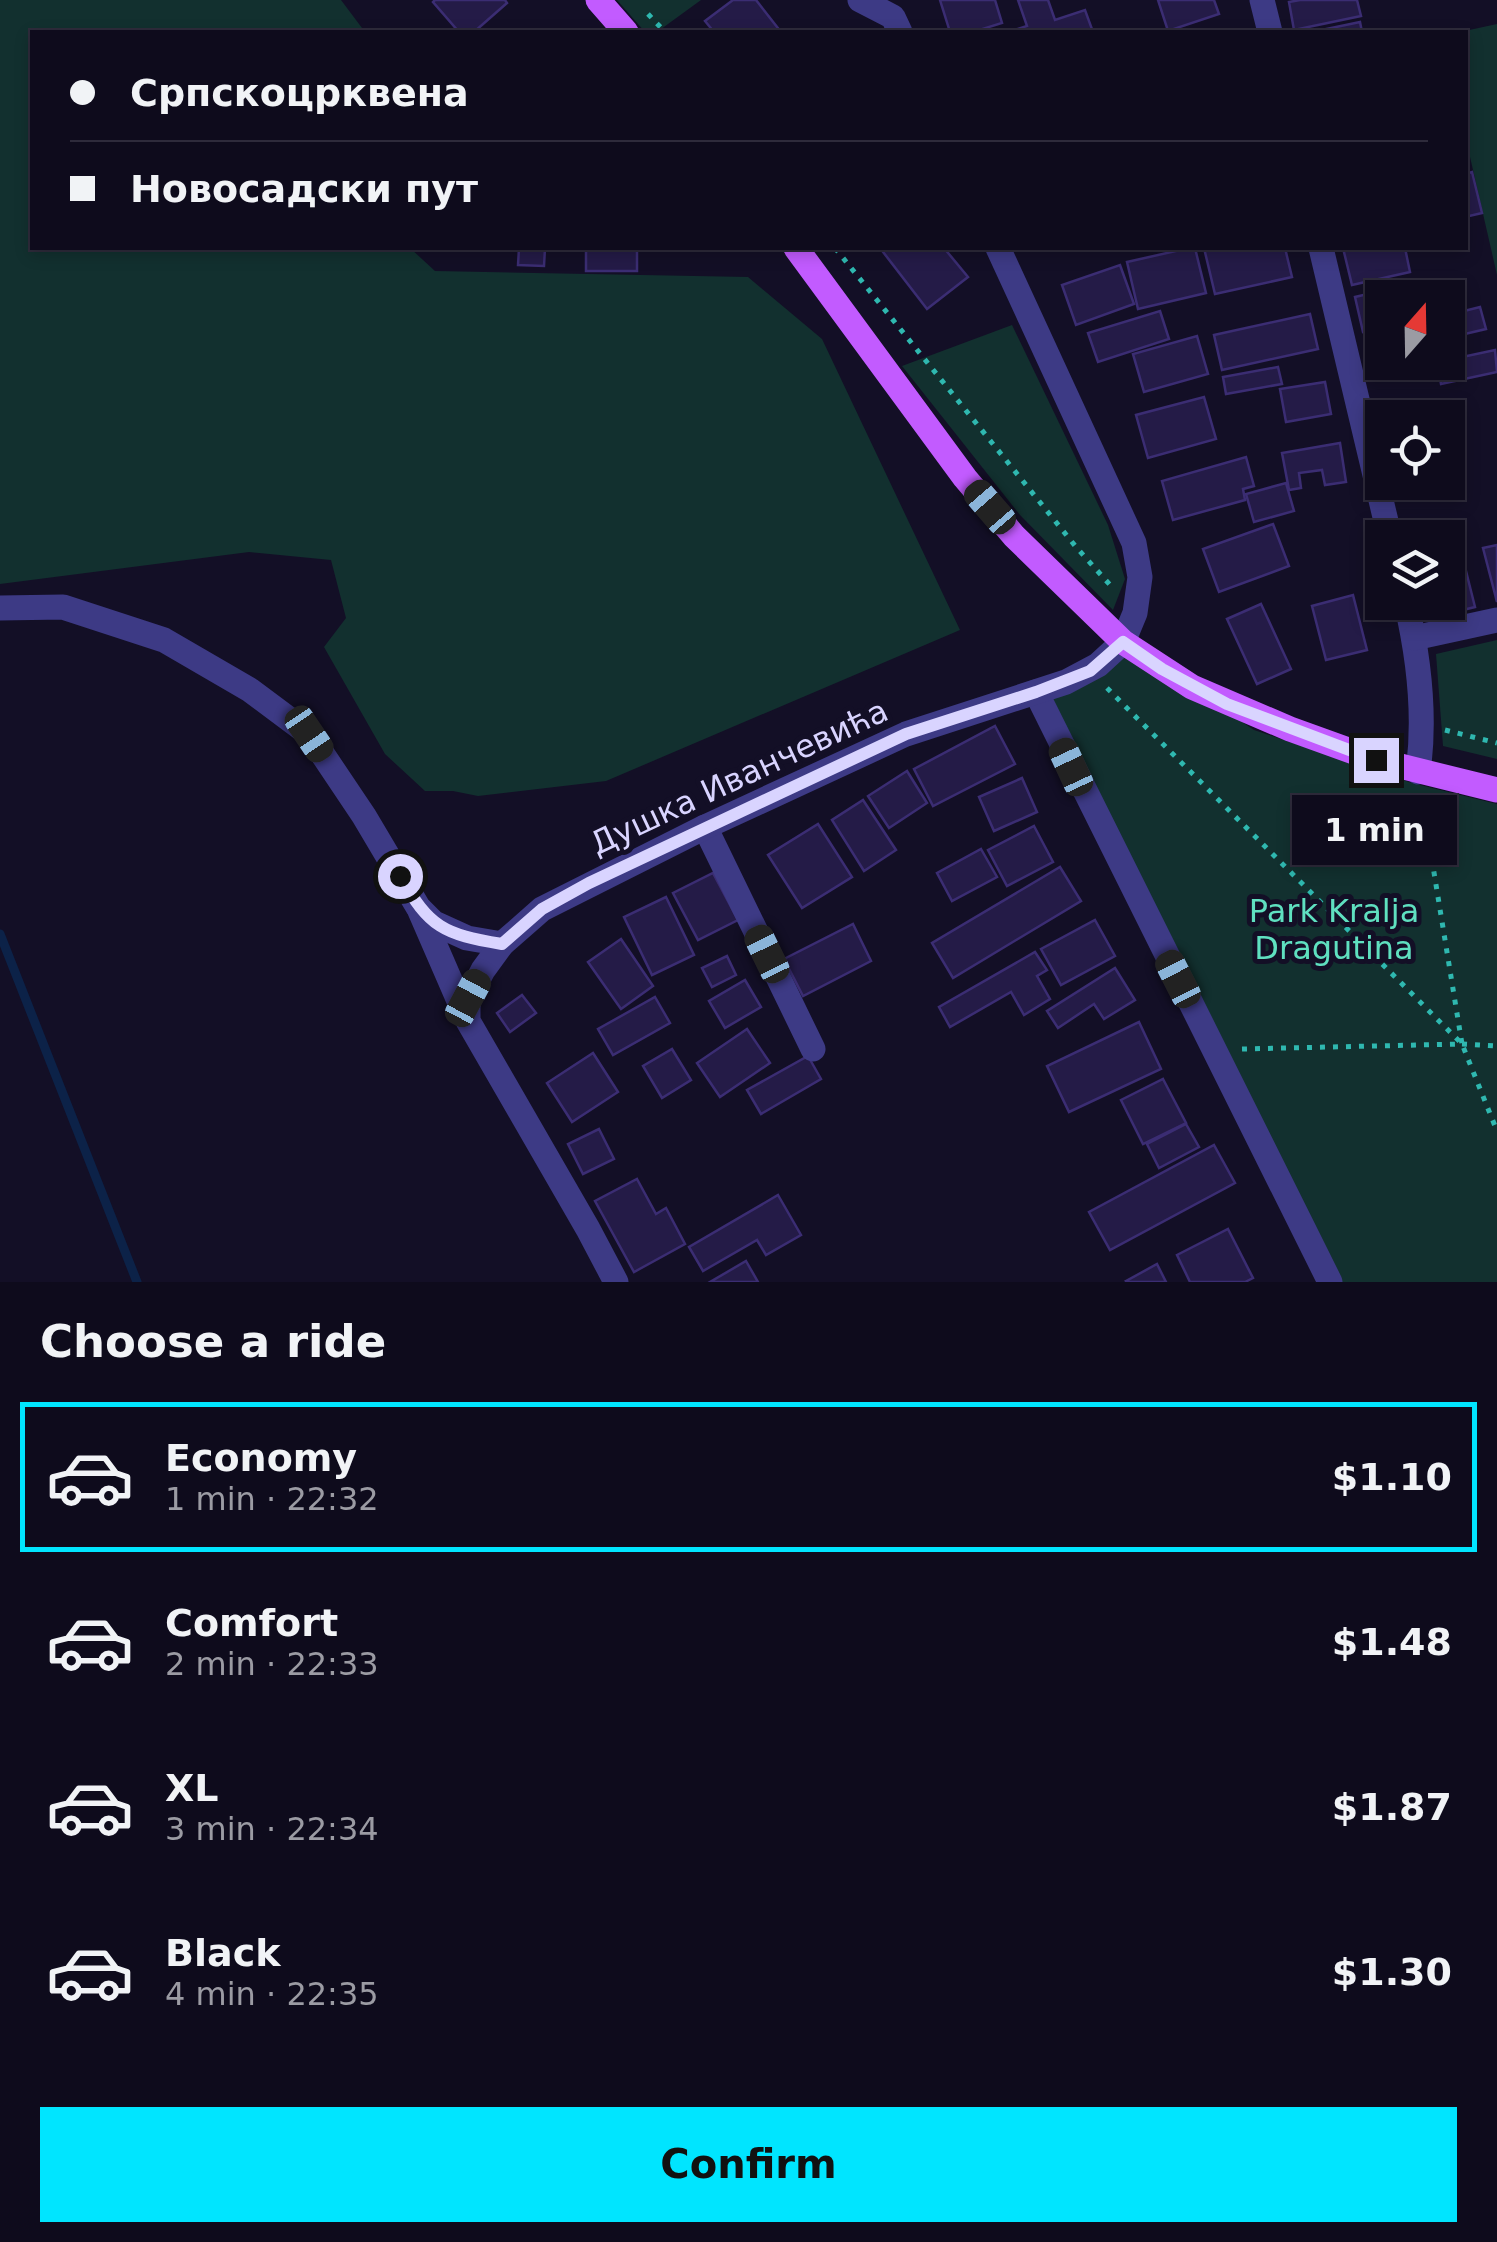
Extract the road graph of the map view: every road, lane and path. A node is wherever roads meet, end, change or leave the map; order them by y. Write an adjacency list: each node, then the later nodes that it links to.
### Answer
1 (598, 0): 4 (main road)
2 (860, 0): 5 (street)
3 (1262, 0): 6 (street)
4 (624, 30)
5 (899, 30)
6 (1270, 30)
7 (797, 250): 17 (main road)
8 (836, 250): 13 (path)
9 (999, 250): 13 (street)
10 (1321, 250): 11 (street)
11 (1386, 520)
12 (0, 608): 25 (street)
13 (1135, 613): 17 (street)
14 (1410, 620): 16 (street)
15 (1497, 620): 16 (street)
16 (1414, 638): 20 (street)
17 (1123, 642): 18 (street, Душка Иванчевића); 22 (main road)
18 (1090, 671): 19 (street, Душка Иванчевића); 28 (path)
19 (1036, 692): 24 (street, Душка Иванчевића); 31 (street)
20 (1423, 725): 21 (path); 22 (street)
21 (1497, 743)
22 (1418, 772): 23 (main road); 28 (path)
23 (1497, 790)
24 (705, 827): 26 (street, Душка Иванчевића); 30 (street)
25 (418, 907): 26 (street); 27 (street)
26 (502, 944): 27 (street, Душка Иванчевића)
27 (468, 1021): 33 (street)
28 (1462, 1044): 29 (path); 31 (path); 32 (path)
29 (1497, 1046)
30 (813, 1048)
31 (1214, 1050): 34 (street)
32 (1497, 1131)
33 (616, 1282)
34 (1330, 1282)

